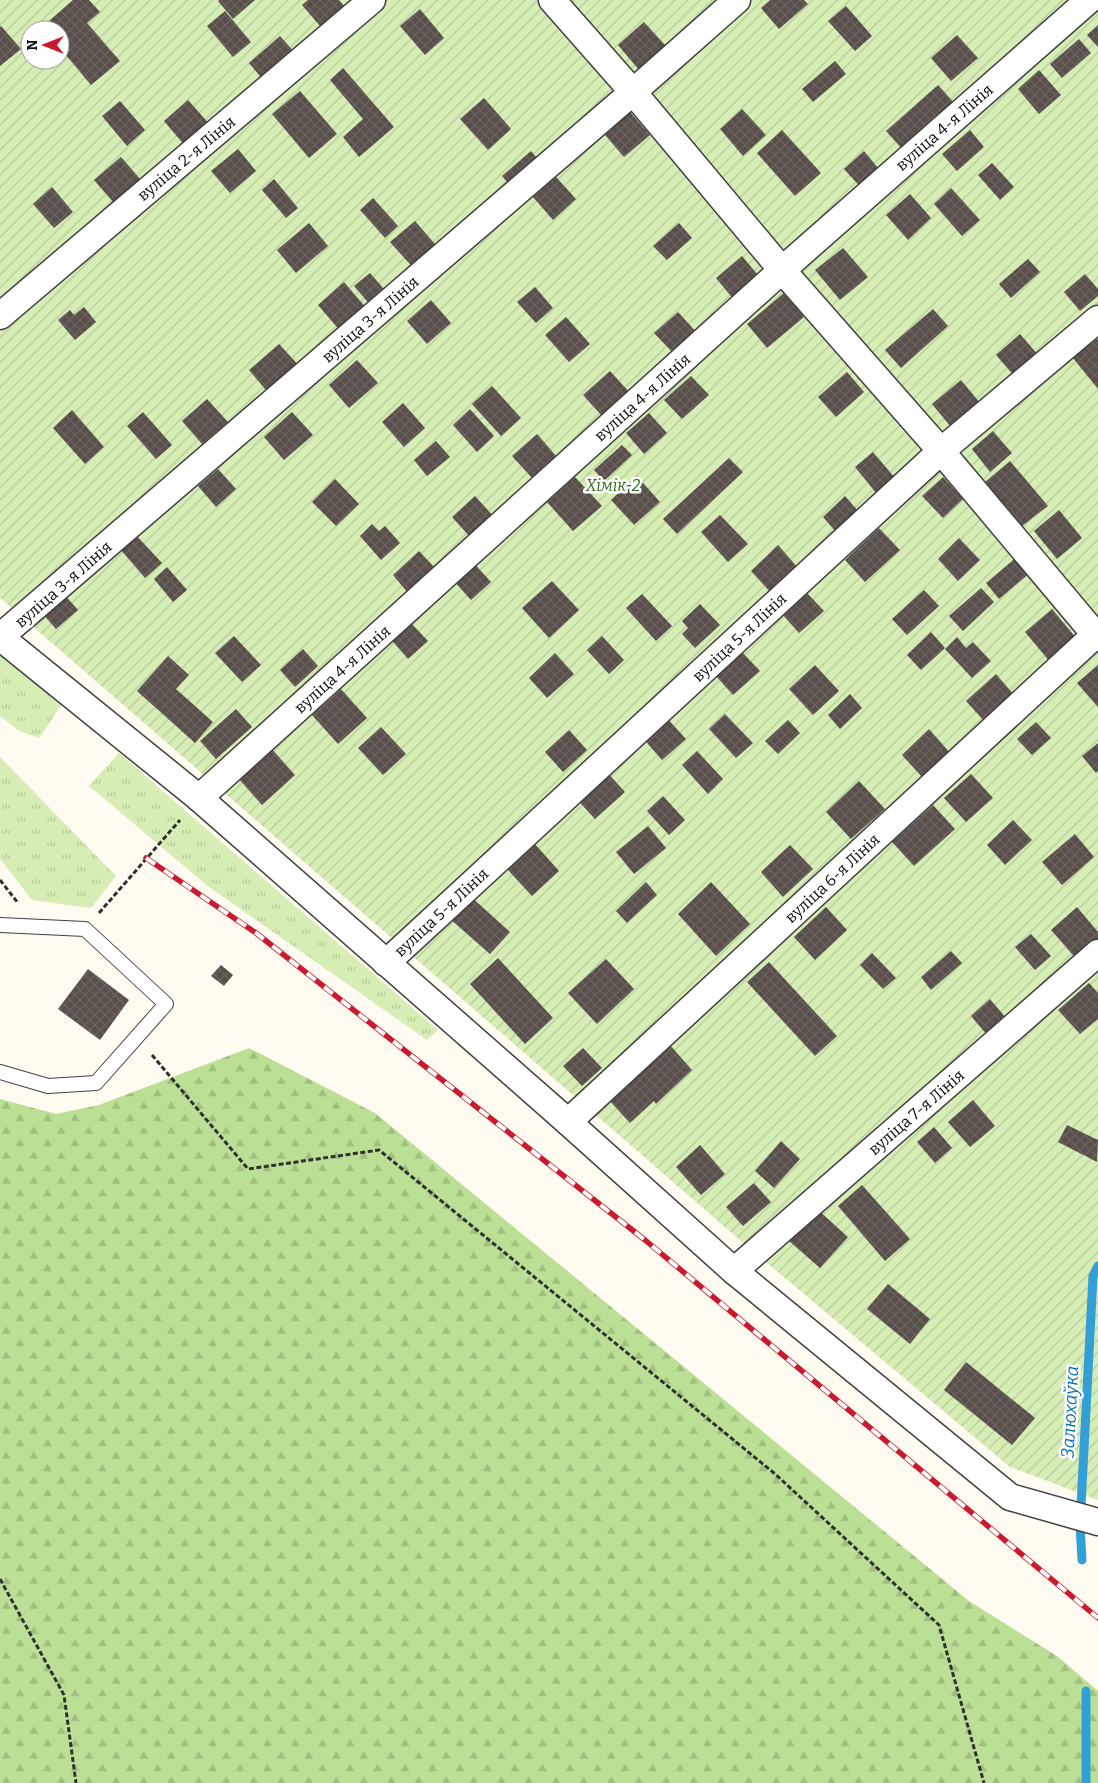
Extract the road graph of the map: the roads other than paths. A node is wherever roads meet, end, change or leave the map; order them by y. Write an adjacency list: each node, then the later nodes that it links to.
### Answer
1 (372, 0): 7 (street, вуліца 2-я Лінія)
2 (552, 0): 5 (street)
3 (737, 0): 5 (street, вуліца 3-я Лінія)
4 (1089, 0): 6 (street, вуліца 4-я Лінія)
5 (633, 92): 6 (street); 11 (street, вуліца 3-я Лінія)
6 (782, 270): 9 (street); 12 (street, вуліца 4-я Лінія)
7 (0, 316)
8 (1096, 325): 9 (street, вуліца 5-я Лінія)
9 (941, 451): 10 (street); 15 (street, вуліца 5-я Лінія)
10 (1097, 636): 17 (street, вуліца 6-я Лінія)
11 (0, 637): 12 (street)
12 (199, 798): 15 (street)
13 (0, 924): 16 (lane)
14 (1098, 953): 18 (street, вуліца 7-я Лінія)
15 (386, 963): 17 (street)
16 (0, 1072)
17 (568, 1122): 18 (street)
18 (734, 1271): 19 (street)
19 (1098, 1522)

